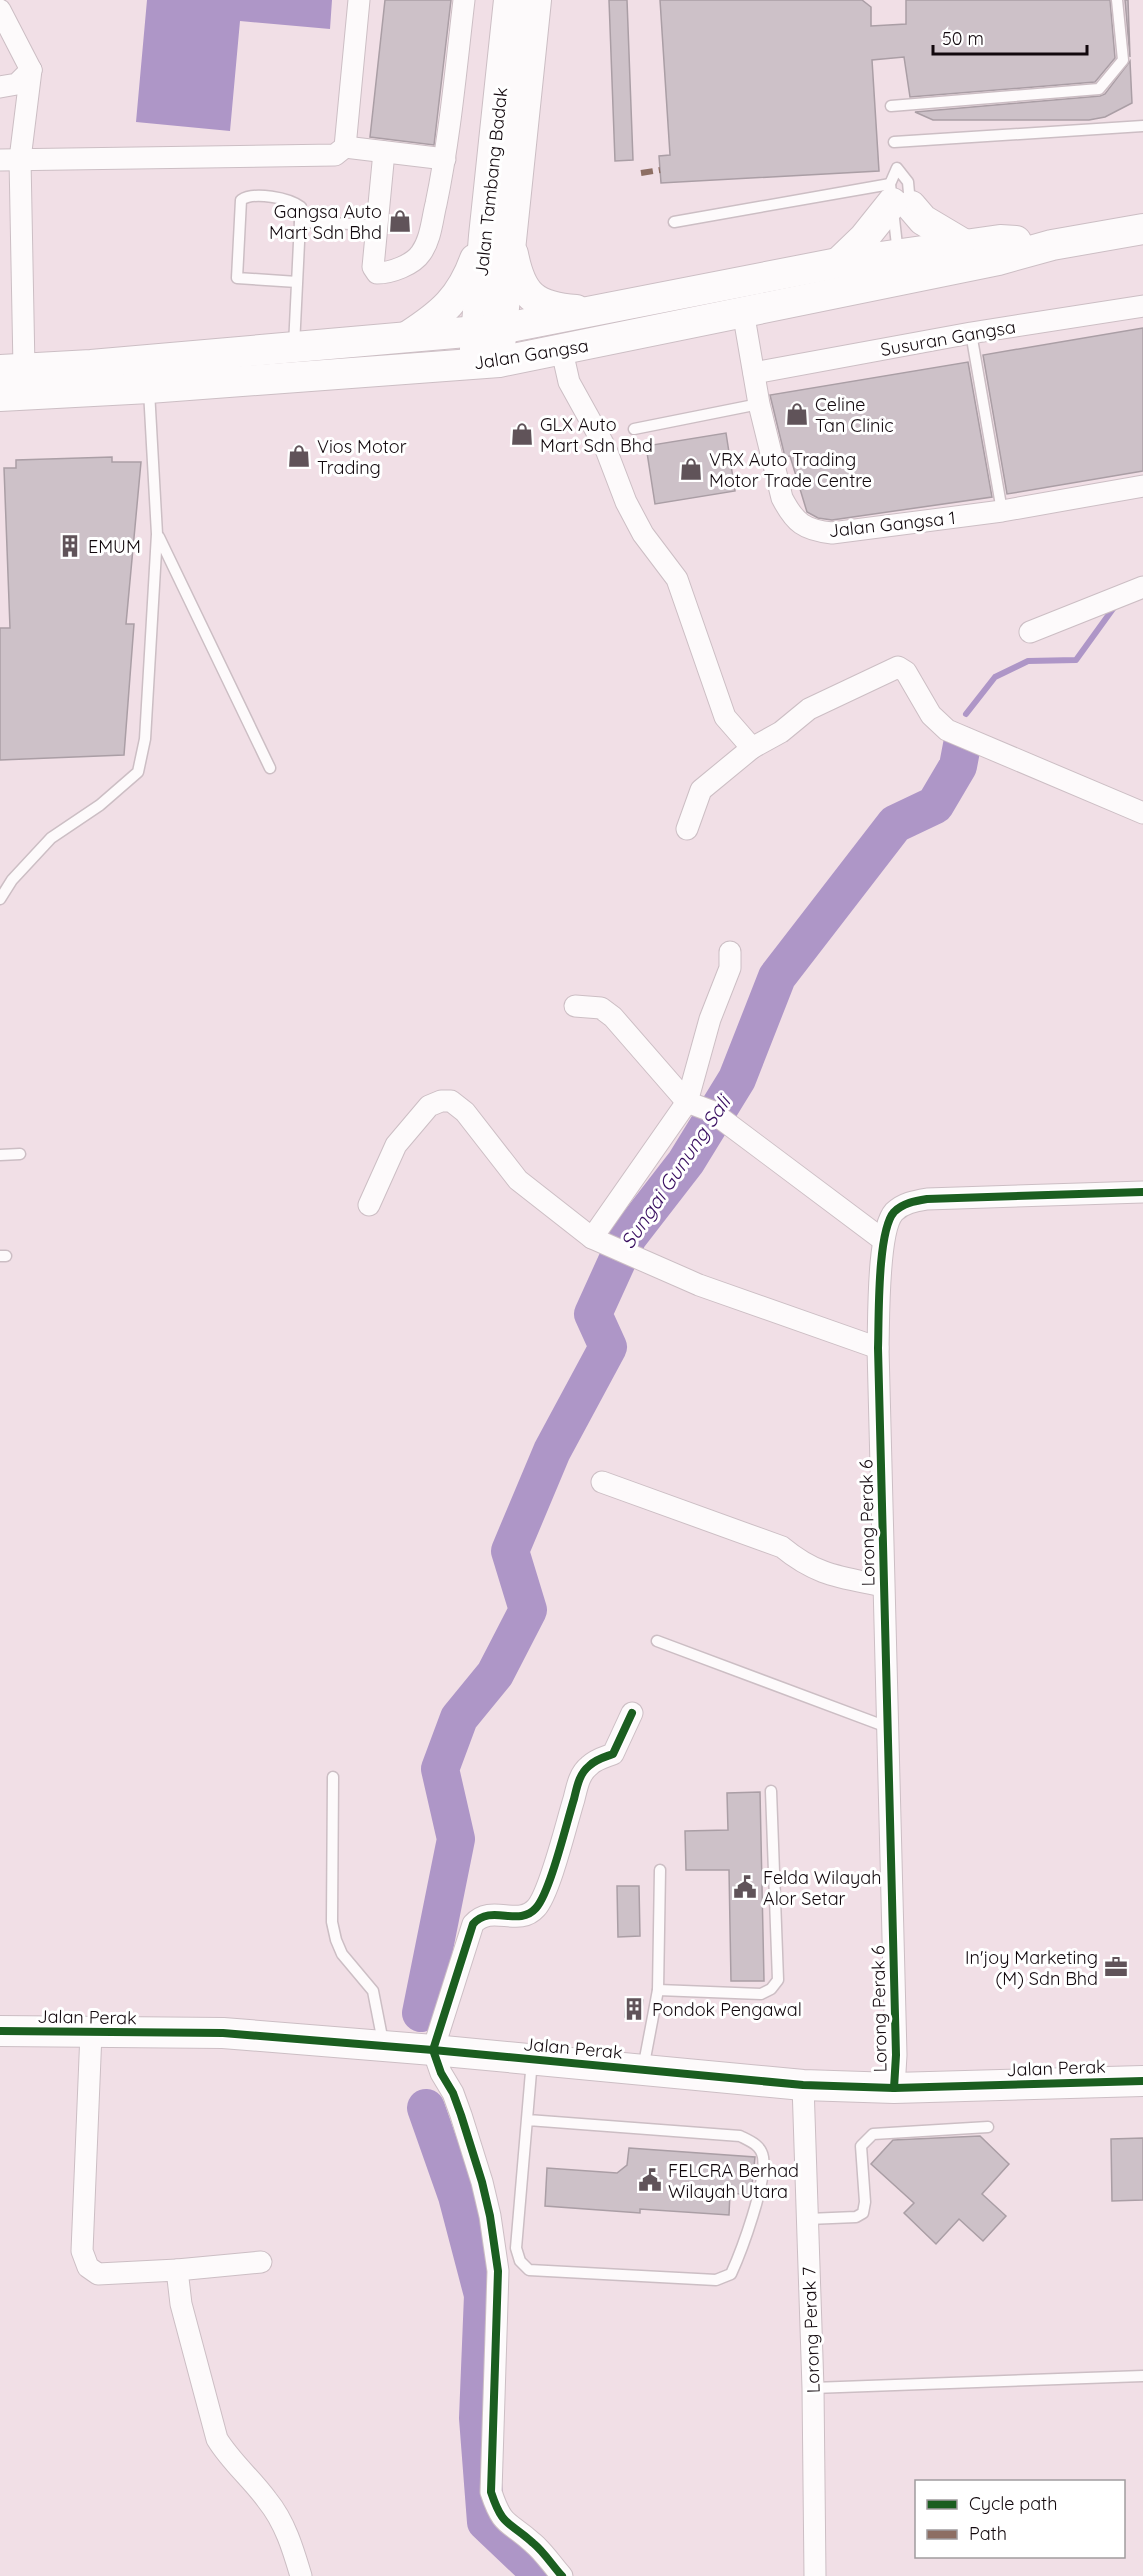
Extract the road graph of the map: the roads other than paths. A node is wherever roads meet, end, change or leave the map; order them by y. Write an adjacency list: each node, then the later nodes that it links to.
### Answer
1 (359, 0): 11 (street)
2 (464, 0): 13 (street)
3 (1117, 0): 8 (lane)
4 (522, 2): 19 (main road, Jalan Tambang Badak)
5 (0, 10): 6 (street)
6 (31, 70): 7 (street); 14 (street)
7 (0, 87)
8 (891, 106)
9 (1143, 126): 10 (lane)
10 (894, 142)
11 (345, 147): 12 (street); 14 (street)
12 (384, 152): 13 (street); 17 (street)
13 (445, 159): 17 (street)
14 (10, 160): 34 (street)
15 (300, 222): 17 (lane); 24 (lane); 24 (lane)
16 (674, 222): 20 (lane)
17 (377, 225)
18 (1143, 229): 22 (main road, Jalan Gangsa)
19 (497, 239): 26 (main road); 28 (main road, Jalan Tambang Badak); 30 (main road)
20 (907, 239): 21 (main road, Jalan Gangsa); 21 (main road); 22 (main road, Jalan Gangsa); 23 (main road, Jalan Gangsa); 23 (main road); 27 (main road, Jalan Gangsa)
21 (965, 245): 22 (main road, Jalan Gangsa)
22 (1052, 245)
23 (838, 262): 26 (main road, Jalan Gangsa)
24 (297, 282): 31 (lane)
25 (1143, 306): 29 (street, Susuran Gangsa)
26 (589, 311): 28 (main road, Jalan Gangsa)
27 (742, 311): 32 (main road, Jalan Gangsa); 35 (street, Jalan Gangsa 1)
28 (488, 330): 30 (main road, Jalan Gangsa); 33 (main road, Jalan Tambang Badak)
29 (971, 333): 35 (street, Susuran Gangsa); 41 (lane)
30 (406, 338): 31 (main road, Jalan Gangsa)
31 (294, 347): 34 (main road, Jalan Gangsa)
32 (562, 351): 33 (main road, Jalan Gangsa); 45 (street)
33 (487, 363): 36 (main road, Jalan Gangsa)
34 (12, 369)
35 (754, 373): 38 (street, Jalan Gangsa 1)
36 (149, 388): 37 (main road, Jalan Gangsa); 42 (lane)
37 (0, 396)
38 (759, 404): 39 (lane); 41 (street, Jalan Gangsa 1)
39 (634, 429)
40 (1143, 486): 41 (street, Jalan Gangsa 1)
41 (1002, 511)
42 (157, 534): 46 (lane); 49 (lane)
43 (1143, 587): 44 (street)
44 (1030, 632)
45 (752, 748): 47 (street); 48 (street)
46 (270, 768)
47 (1143, 813)
48 (687, 829)
49 (0, 899)
50 (730, 952): 52 (street)
51 (575, 1006): 52 (street)
52 (687, 1102): 57 (street); 58 (street)
53 (0, 1155): 54 (lane)
54 (20, 1155)
55 (1143, 1192): 58 (street, Lorong Perak 6)
56 (369, 1205): 57 (street)
57 (592, 1238): 59 (street)
58 (883, 1240): 59 (street, Lorong Perak 6)
59 (878, 1348): 61 (street, Lorong Perak 6)
60 (602, 1482): 61 (street)
61 (883, 1586): 64 (street, Lorong Perak 6)
62 (657, 1641): 64 (lane)
63 (632, 1713): 72 (street)
64 (886, 1726): 77 (street, Lorong Perak 6)
65 (333, 1777): 71 (lane)
66 (771, 1791): 68 (lane)
67 (660, 1870): 68 (lane)
68 (658, 1990): 74 (lane)
69 (0, 2031): 70 (main road, Jalan Perak)
70 (91, 2033): 71 (main road, Jalan Perak); 82 (street)
71 (383, 2046): 72 (main road, Jalan Perak)
72 (433, 2050): 73 (main road, Jalan Perak); 86 (street)
73 (532, 2060): 74 (main road, Jalan Perak); 78 (lane)
74 (643, 2070): 76 (main road, Jalan Perak)
75 (1143, 2081): 77 (main road, Jalan Perak)
76 (803, 2085): 77 (main road, Jalan Perak); 80 (street, Lorong Perak 7)
77 (894, 2088)
78 (528, 2120): 78 (lane)
79 (988, 2127): 80 (lane)
80 (808, 2219): 84 (street, Lorong Perak 7)
81 (261, 2262): 82 (street)
82 (177, 2270): 85 (street)
83 (1143, 2376): 84 (lane)
84 (813, 2388): 87 (street, Lorong Perak 7)
85 (301, 2576)
86 (562, 2576)
87 (815, 2576)

